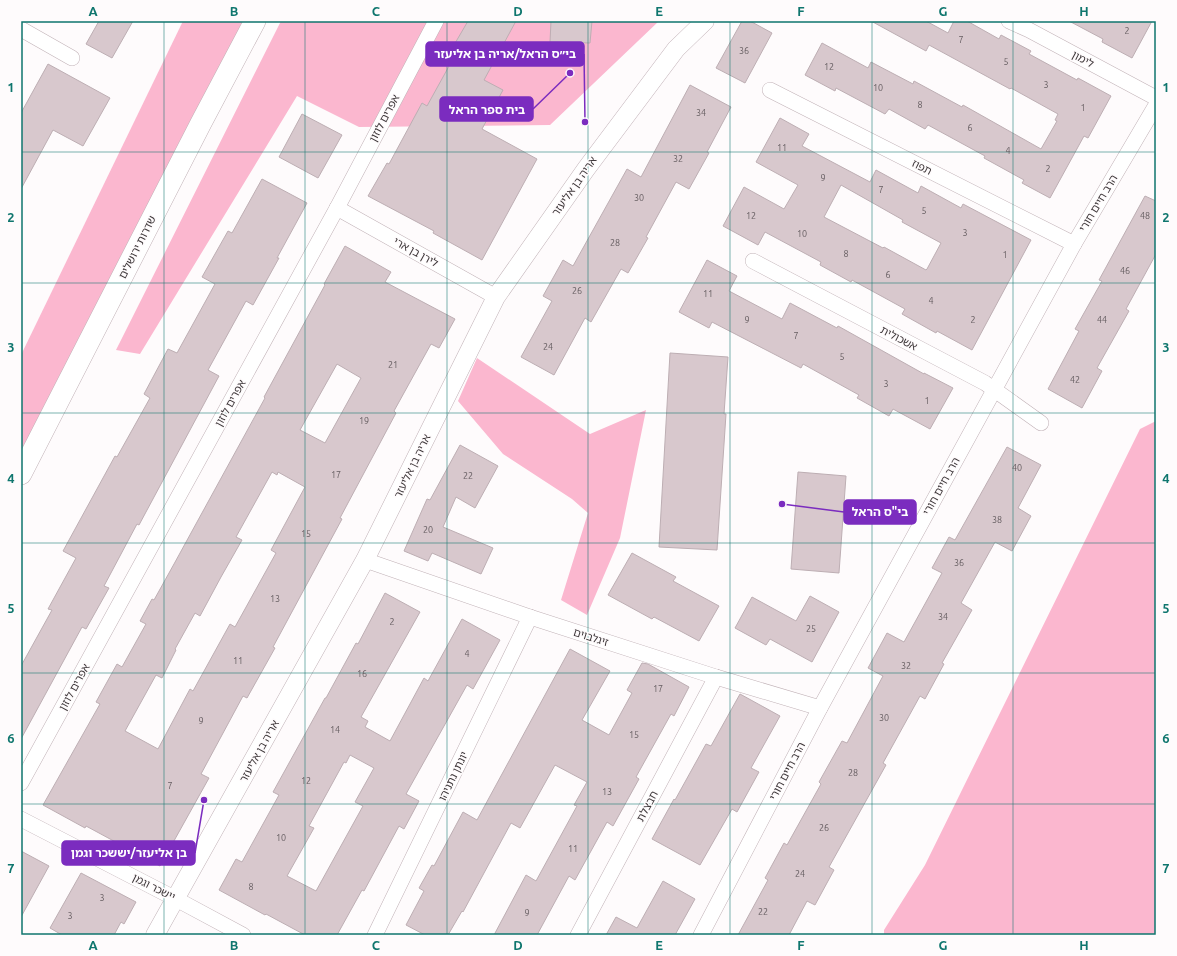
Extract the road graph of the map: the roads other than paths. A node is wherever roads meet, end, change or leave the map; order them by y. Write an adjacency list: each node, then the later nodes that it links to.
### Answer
1 (255, 21): 17 (main road, שדרות ירושלים)
2 (436, 21): 11 (street, אפרים לוזון)
3 (705, 21): 14 (street, אריה בן אליעזר)
4 (1009, 21): 5 (street, לימון)
5 (1032, 25): 9 (street, לימון)
6 (21, 29): 7 (street)
7 (72, 58)
8 (770, 90): 12 (street, תפוז)
9 (1156, 98)
10 (1156, 105): 12 (street, הרב חיים חורי)
11 (337, 208): 14 (street, לירן בן ארי); 22 (street, אפרים לוזון)
12 (1074, 244): 15 (street, הרב חיים חורי)
13 (753, 260): 15 (street, אשכולית)
14 (496, 297): 18 (street, אריה בן אליעזר)
15 (994, 390): 16 (street, אשכולית); 21 (street, הרב חיים חורי)
16 (1041, 423)
17 (21, 474)
18 (365, 560): 19 (street, זיגלבוים); 24 (street, אריה בן אליעזר)
19 (530, 617): 20 (street, זיגלבוים); 27 (street, יונתן נתניהו)
20 (716, 677): 21 (street, זיגלבוים); 28 (street, חבצלת)
21 (820, 708): 29 (street, הרב חיים חורי)
22 (21, 783)
23 (21, 819): 24 (street, יישכר וגמן)
24 (176, 899): 25 (street, אריה בן אליעזר); 26 (street, יישכר וגמן)
25 (155, 935)
26 (243, 935)
27 (375, 935)
28 (578, 935)
29 (701, 935)

